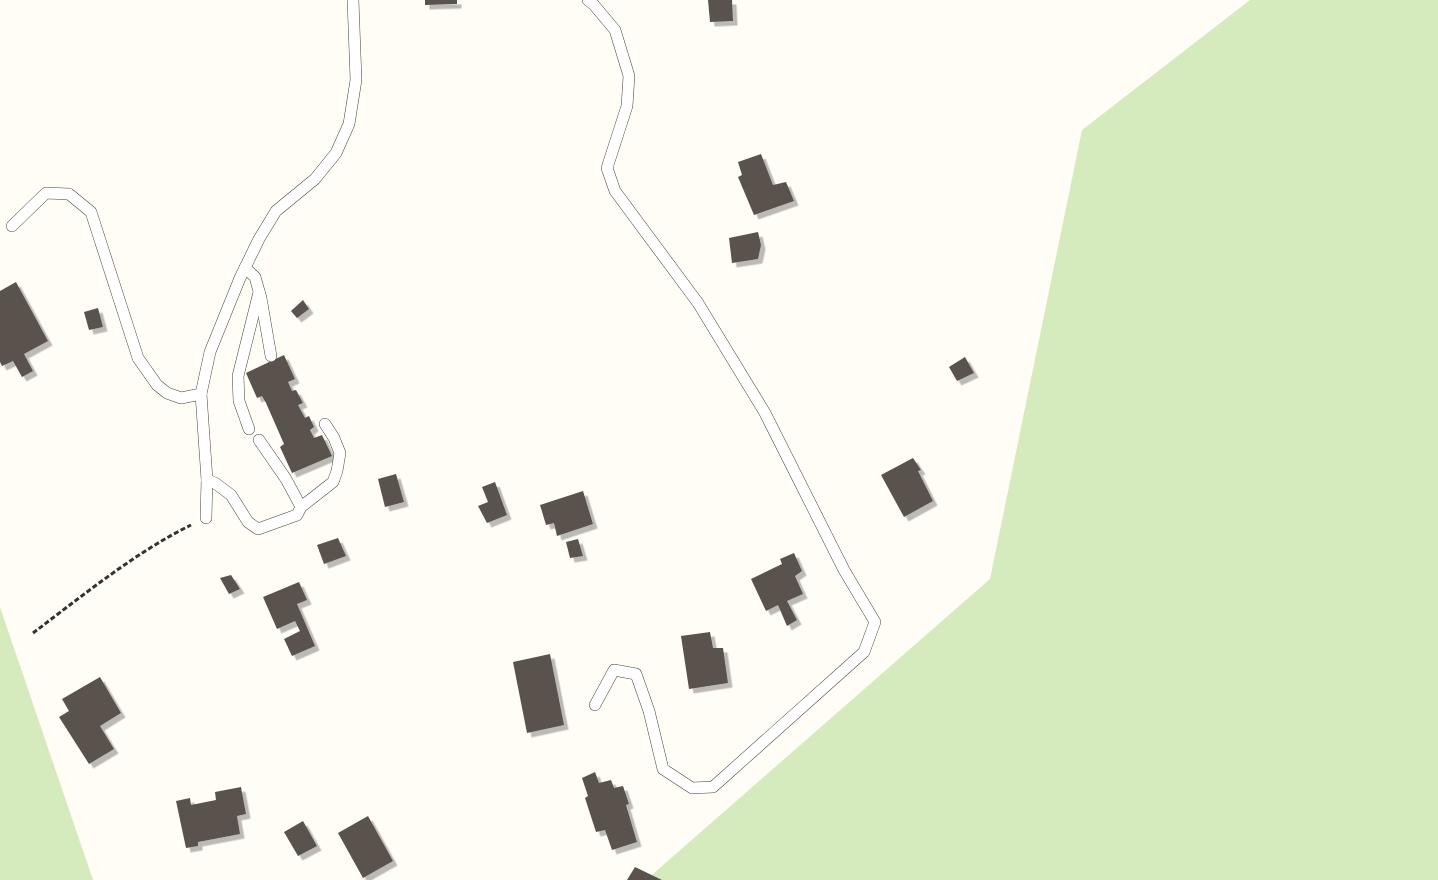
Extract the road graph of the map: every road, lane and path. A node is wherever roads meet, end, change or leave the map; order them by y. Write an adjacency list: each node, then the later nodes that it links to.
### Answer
1 (353, 0): 4 (lane)
2 (588, 0): 15 (lane)
3 (12, 226): 7 (lane)
4 (245, 268): 5 (lane); 7 (lane)
5 (260, 292): 6 (lane); 9 (lane)
6 (271, 356)
7 (201, 394): 11 (lane)
8 (325, 424): 12 (lane)
9 (249, 429)
10 (259, 440): 12 (lane)
11 (207, 480): 12 (lane); 13 (lane)
12 (301, 507)
13 (206, 518): 14 (path)
14 (33, 633)
15 (595, 705)

